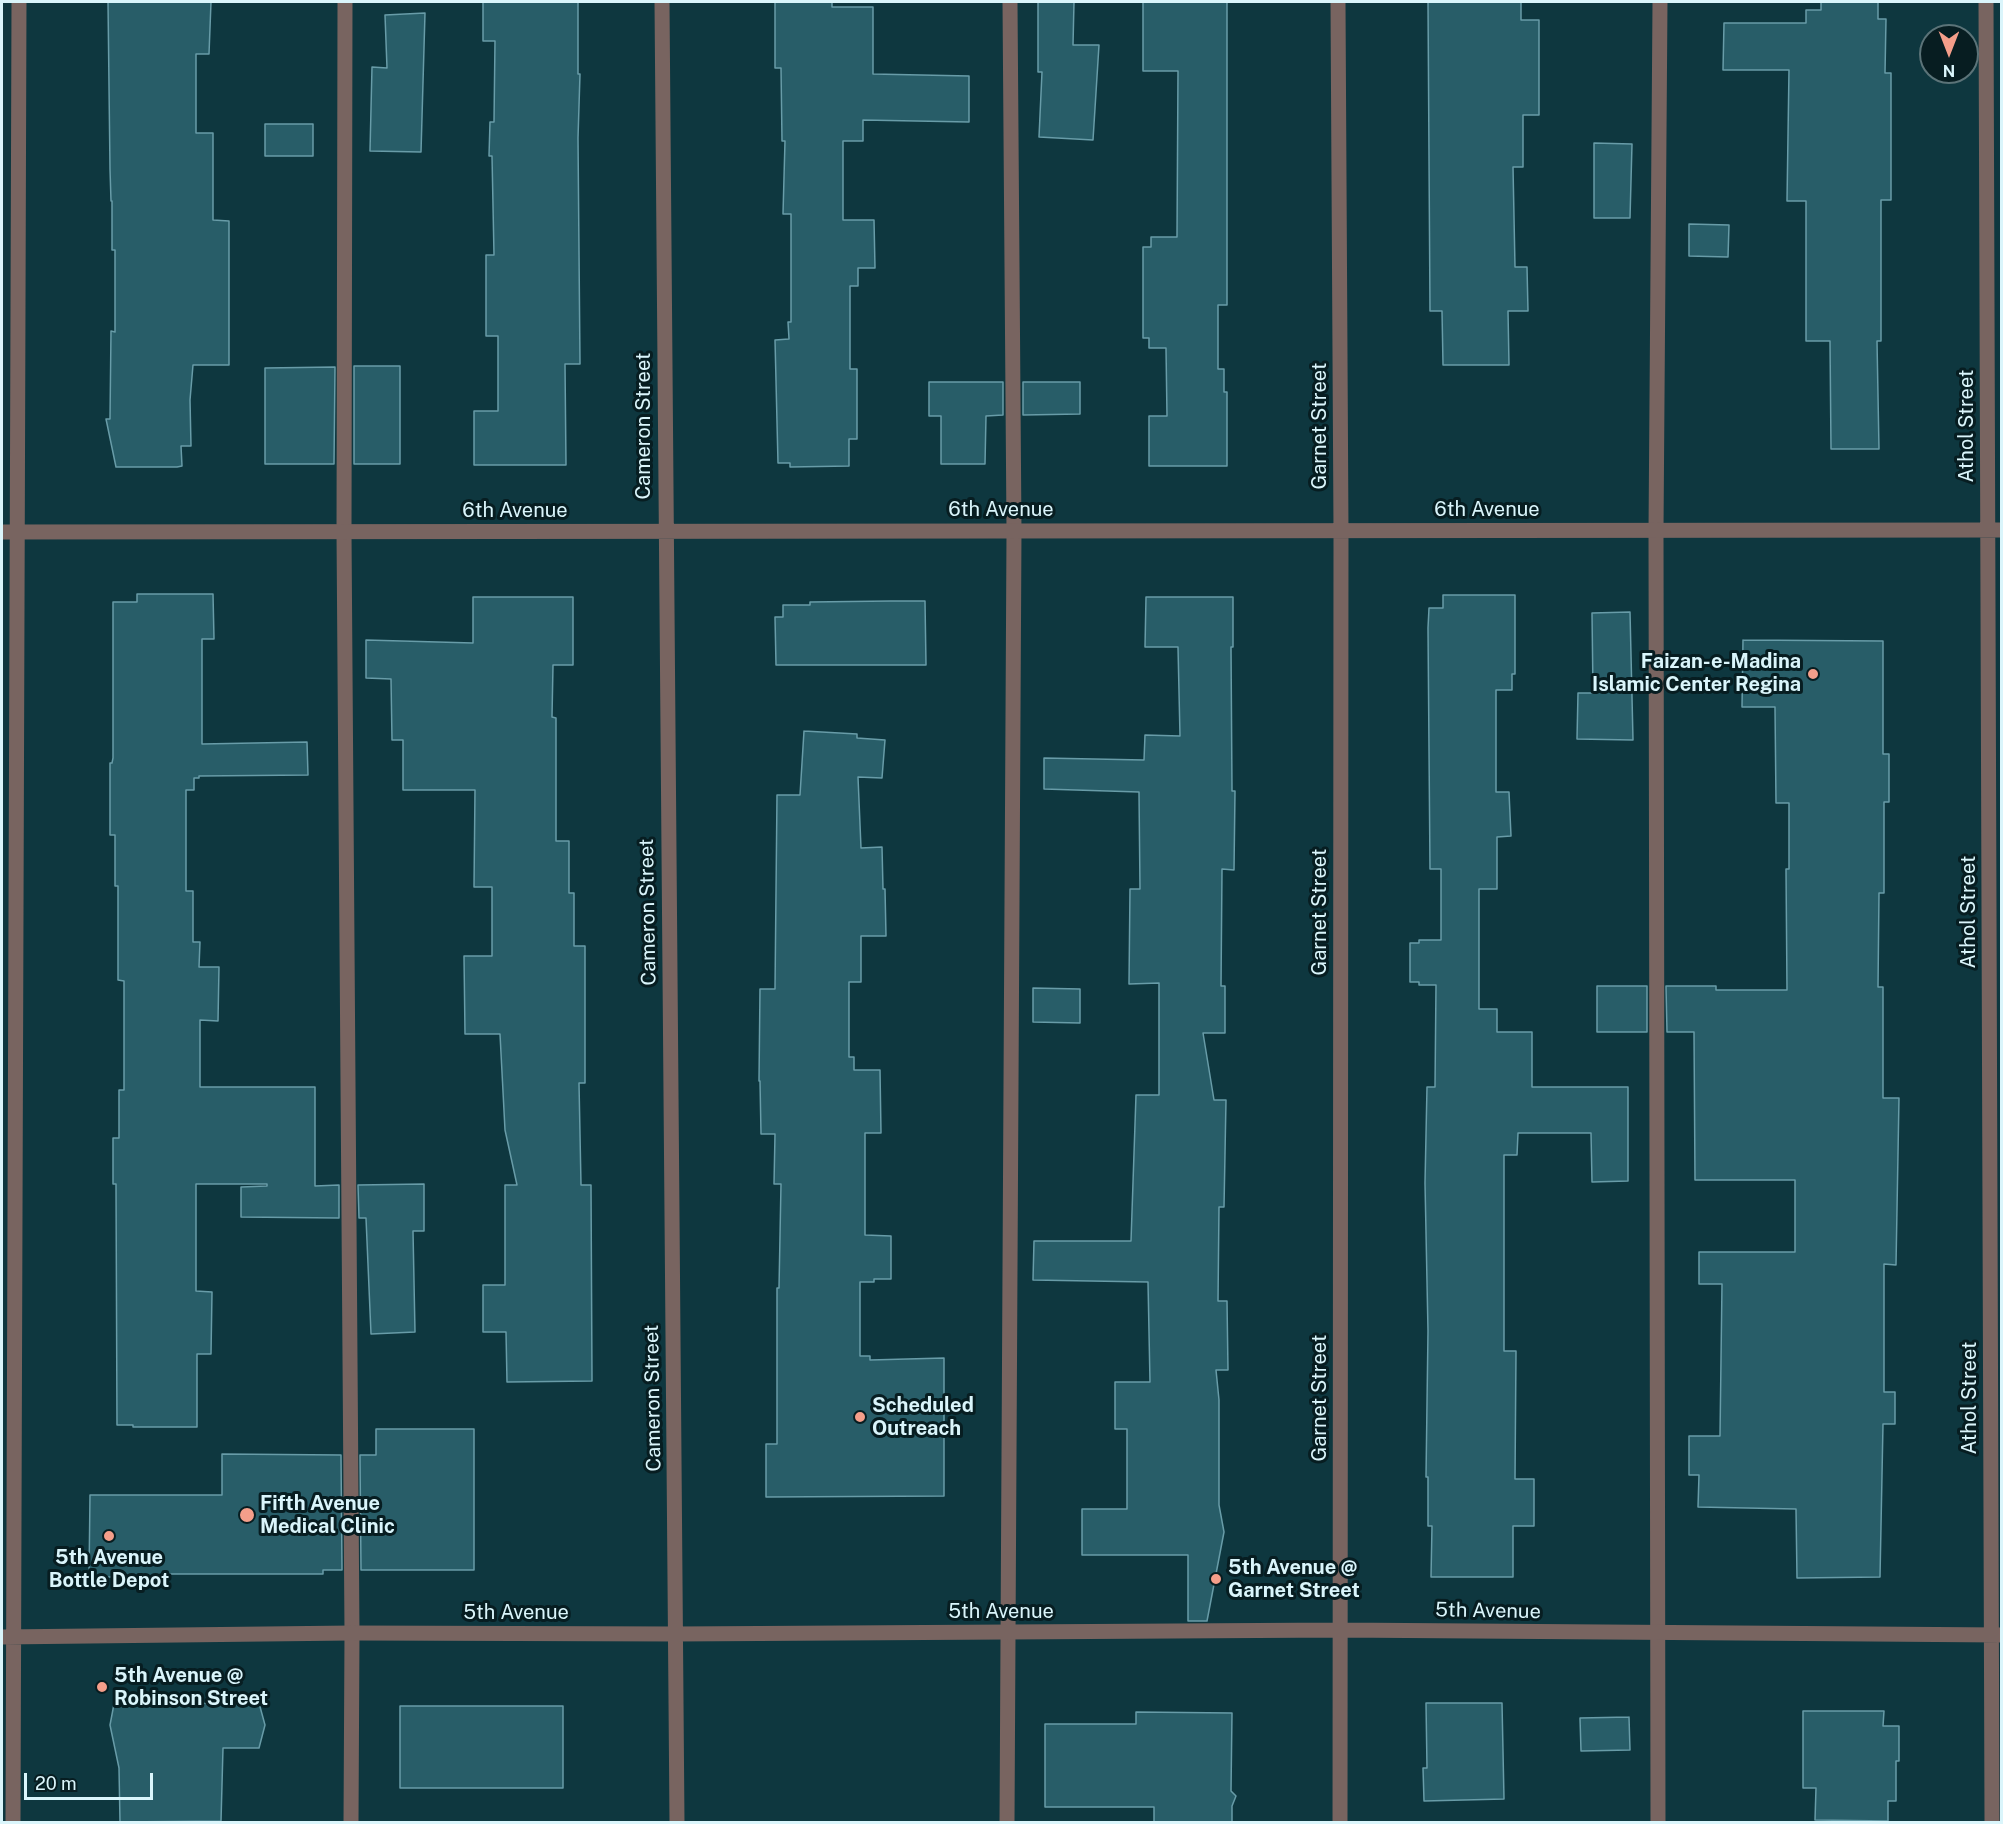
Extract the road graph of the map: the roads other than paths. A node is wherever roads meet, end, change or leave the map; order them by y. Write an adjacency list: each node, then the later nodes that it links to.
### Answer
1 (19, 2): 12 (street)
2 (345, 2): 13 (street)
3 (662, 2): 14 (street, Cameron Street)
4 (1010, 2): 10 (street)
5 (1338, 2): 11 (street, Garnet Street)
6 (1660, 2): 8 (street)
7 (1986, 2): 9 (street, Athol Street)
8 (1656, 530): 9 (street, 6th Avenue); 11 (street, 6th Avenue); 18 (street)
9 (1995, 530): 20 (street, Athol Street)
10 (1014, 531): 11 (street, 6th Avenue); 14 (street, 6th Avenue); 17 (street)
11 (1341, 531): 15 (street, Garnet Street)
12 (9, 532): 13 (street, 6th Avenue); 21 (street)
13 (344, 532): 14 (street, 6th Avenue); 16 (street)
14 (666, 532): 19 (street, Cameron Street)
15 (1341, 1630): 17 (street, 5th Avenue); 18 (street, 5th Avenue); 26 (street, Garnet Street)
16 (352, 1633): 19 (street, 5th Avenue); 21 (street, 5th Avenue); 23 (street)
17 (1008, 1633): 19 (street, 5th Avenue); 25 (street)
18 (1658, 1633): 20 (street, 5th Avenue); 27 (street)
19 (676, 1634): 24 (street, Cameron Street)
20 (1997, 1635): 28 (street, Athol Street)
21 (7, 1637): 22 (street)
22 (13, 1822)
23 (351, 1822)
24 (677, 1822)
25 (1007, 1822)
26 (1340, 1822)
27 (1658, 1822)
28 (1992, 1822)

